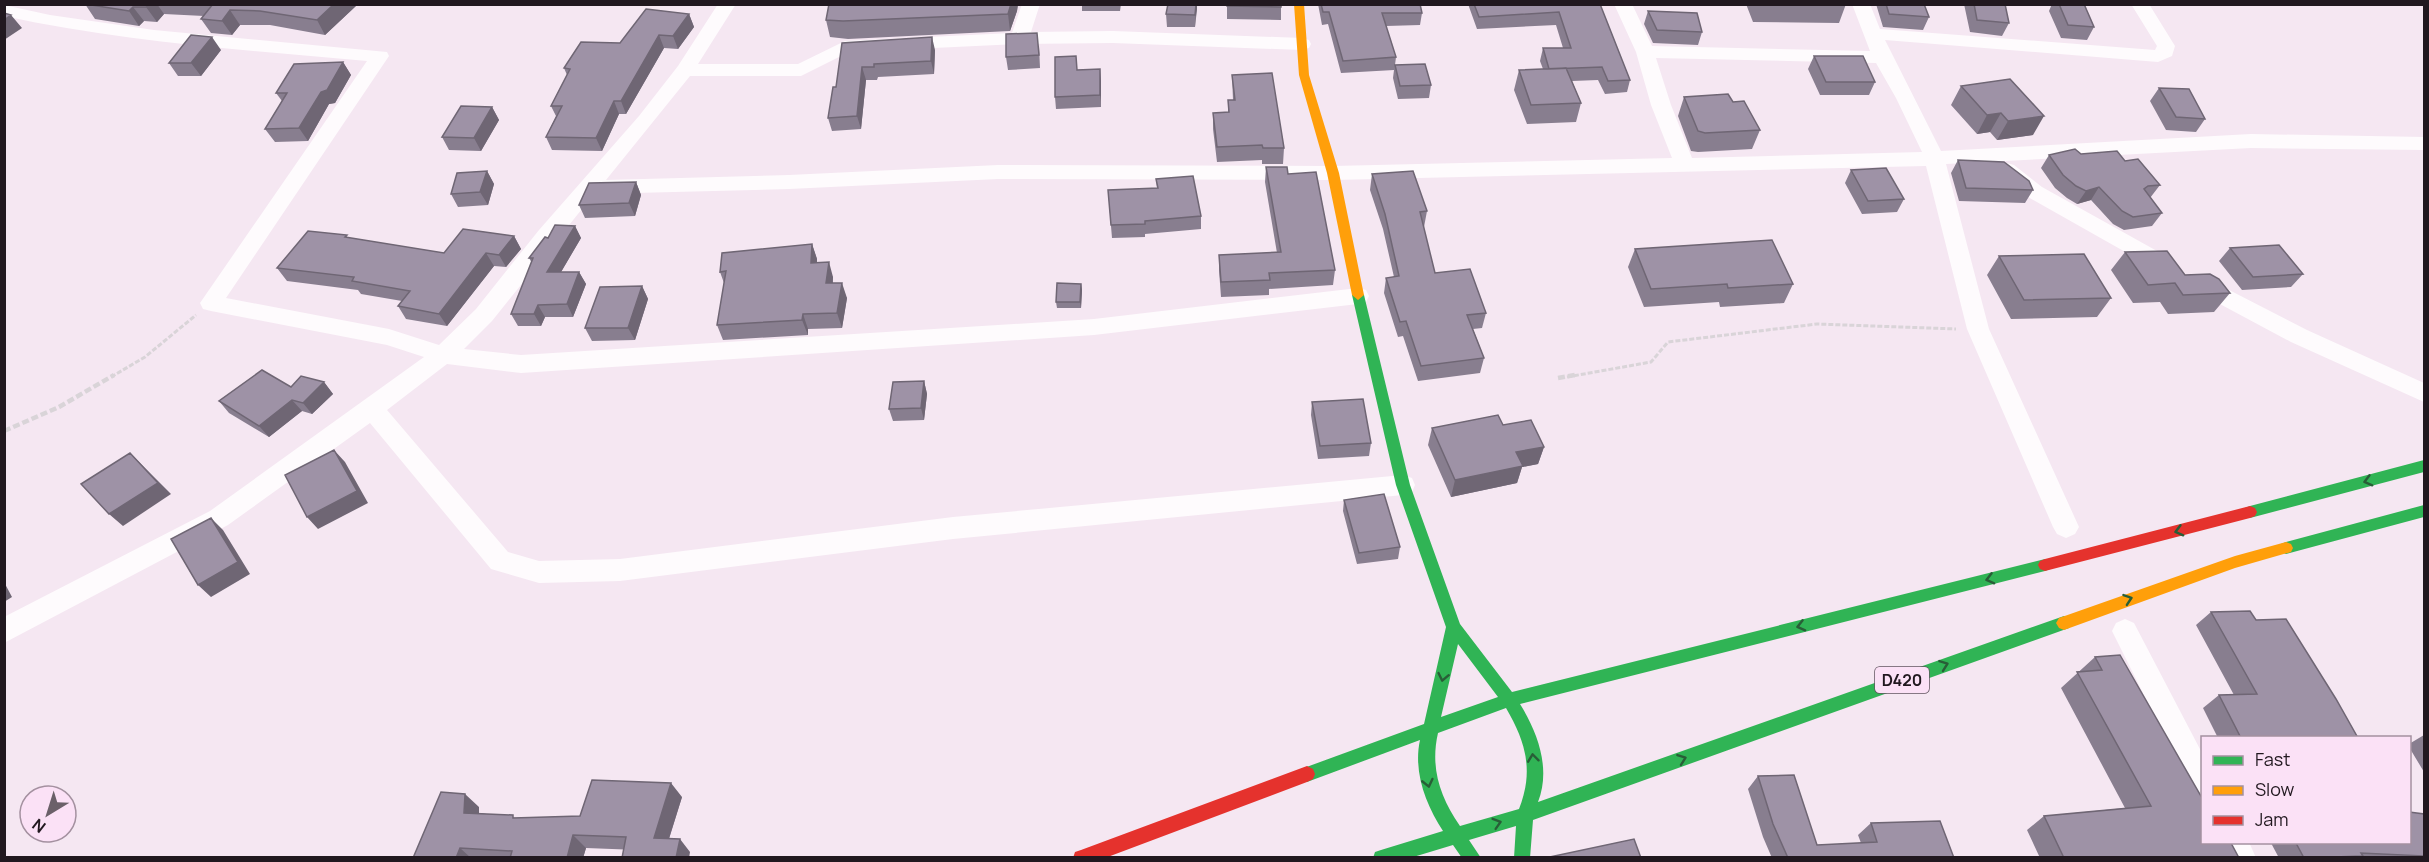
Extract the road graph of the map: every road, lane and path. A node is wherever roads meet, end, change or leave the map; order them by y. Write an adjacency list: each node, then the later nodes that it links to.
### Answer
1 (727, 4): 13 (street)
2 (1031, 4): 9 (street)
3 (1299, 4): 10 (main road)
4 (1623, 4): 11 (street)
5 (1860, 4): 8 (street)
6 (2140, 4): 8 (street)
7 (4, 10): 21 (street)
8 (1874, 33): 12 (street)
9 (1020, 38): 10 (street); 13 (street)
10 (1302, 44): 18 (main road)
11 (1645, 52): 12 (street); 17 (street)
12 (1882, 57): 16 (street)
13 (685, 70): 19 (street)
14 (2424, 144): 15 (street)
15 (1988, 155): 16 (street); 25 (street)
16 (1934, 157): 17 (street); 22 (street)
17 (1684, 164): 18 (street)
18 (1333, 173): 19 (street); 20 (main road)
19 (587, 188): 23 (street)
20 (1358, 296): 23 (street); 29 (main road)
21 (211, 303): 23 (street); 27 (path)
22 (1978, 329): 24 (path); 31 (street)
23 (443, 355): 26 (street)
24 (1558, 378)
25 (2424, 393)
26 (372, 409): 29 (street); 33 (street)
27 (4, 430)
28 (2424, 466): 35 (main road, one-way to 35)
29 (1403, 485): 32 (main road)
30 (2424, 511): 38 (main road, D420, one-way to 30)
31 (2066, 527)
32 (1454, 627): 35 (main road); 36 (main road, one-way to 36)
33 (4, 631)
34 (2125, 631): 37 (street)
35 (1509, 700): 36 (main road); 38 (main road, one-way to 35)
36 (1433, 726): 39 (main road, one-way to 39); 41 (main road)
37 (2201, 779)
38 (1525, 815): 39 (main road, D420, one-way to 38); 44 (main road)
39 (1456, 835): 42 (main road, D420); 43 (main road)
40 (2234, 844): 45 (street)
41 (1081, 858)
42 (1381, 858)
43 (1473, 858)
44 (1522, 858)
45 (2241, 858)

